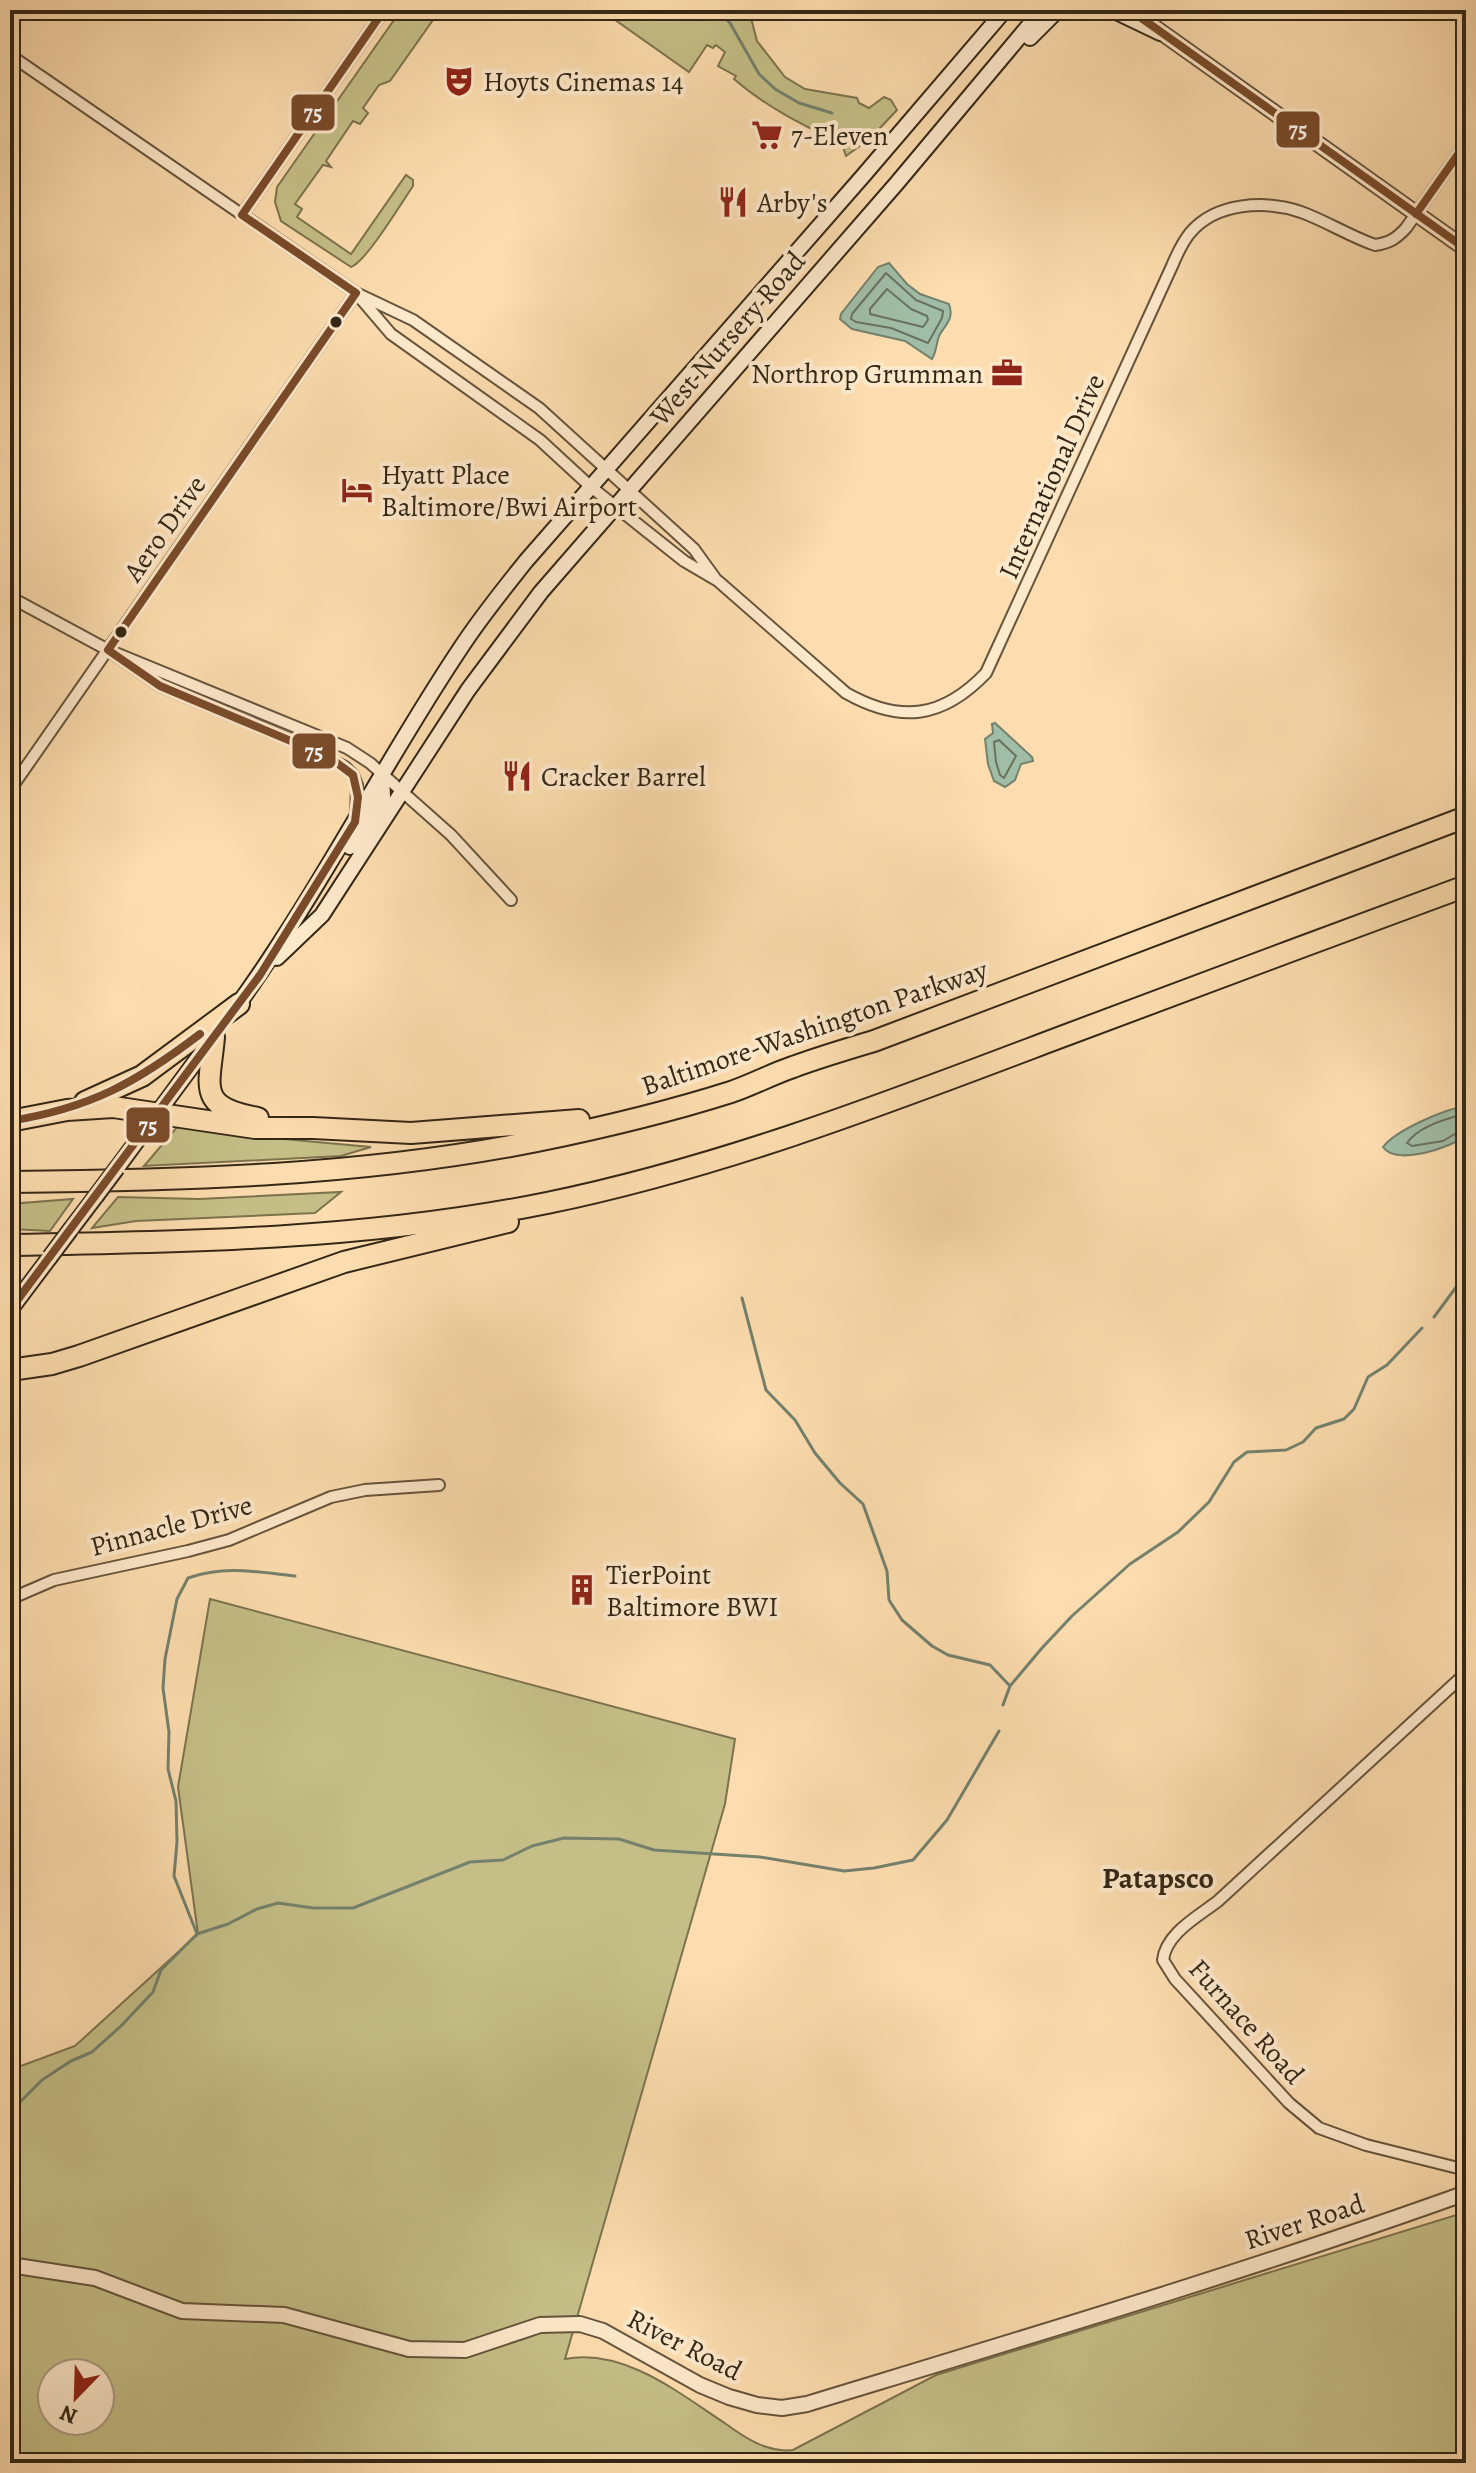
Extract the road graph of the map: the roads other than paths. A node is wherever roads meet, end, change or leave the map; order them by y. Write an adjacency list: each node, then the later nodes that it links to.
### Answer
1 (384, 10): 12 (street)
2 (1005, 10): 15 (main road, West Nursery Road)
3 (1042, 10): 9 (main road, West Nursery Road)
4 (1062, 10): 9 (main road)
5 (1112, 10): 7 (main road)
6 (1135, 13): 7 (main road)
7 (1160, 33): 11 (main road)
8 (10, 55): 12 (street, International Drive)
9 (1001, 58): 17 (main road, West Nursery Road)
10 (1466, 143): 11 (street, International Drive)
11 (1416, 214): 13 (main road); 19 (street, International Drive)
12 (242, 215): 14 (street, International Drive)
13 (1466, 249)
14 (356, 293): 15 (street, International Drive); 16 (street, International Drive); 21 (street, Aero Drive)
15 (608, 469): 16 (main road, West Nursery Road); 17 (street, International Drive)
16 (591, 487): 18 (street, International Drive); 22 (main road, West Nursery Road)
17 (630, 489): 18 (main road, West Nursery Road); 19 (street, International Drive)
18 (615, 506): 19 (street, International Drive); 24 (main road, West Nursery Road)
19 (718, 581)
20 (10, 597): 21 (street)
21 (108, 650): 22 (street); 23 (street, Aero Drive); 26 (street)
22 (382, 775): 24 (street); 26 (main road, West Nursery Road); 29 (main road)
23 (10, 790)
24 (402, 793): 28 (street); 29 (main road, West Nursery Road)
25 (1466, 817): 33 (highway, Baltimore-Washington Parkway)
26 (355, 822): 30 (main road, West Nursery Road)
27 (1466, 886): 38 (highway)
28 (511, 900)
29 (322, 915): 30 (main road, West Nursery Road)
30 (260, 975): 31 (main road, West Nursery Road)
31 (239, 1004): 32 (main road, West Nursery Road); 34 (highway)
32 (214, 1037): 35 (main road, West Nursery Road); 37 (highway)
33 (792, 1067): 37 (highway); 39 (highway, Baltimore-Washington Parkway)
34 (67, 1110): 35 (highway); 36 (highway)
35 (158, 1113): 37 (highway); 41 (main road, West Nursery Road, bridge)
36 (10, 1121)
37 (313, 1128)
38 (722, 1159): 40 (highway); 42 (highway)
39 (10, 1182)
40 (10, 1245)
41 (10, 1310)
42 (10, 1370)
43 (439, 1485): 44 (street, Pinnacle Drive)
44 (10, 1599)
45 (1466, 1673): 46 (street, Furnace Road)
46 (1466, 2170)
47 (1466, 2193): 48 (main road, River Road)
48 (10, 2265)

